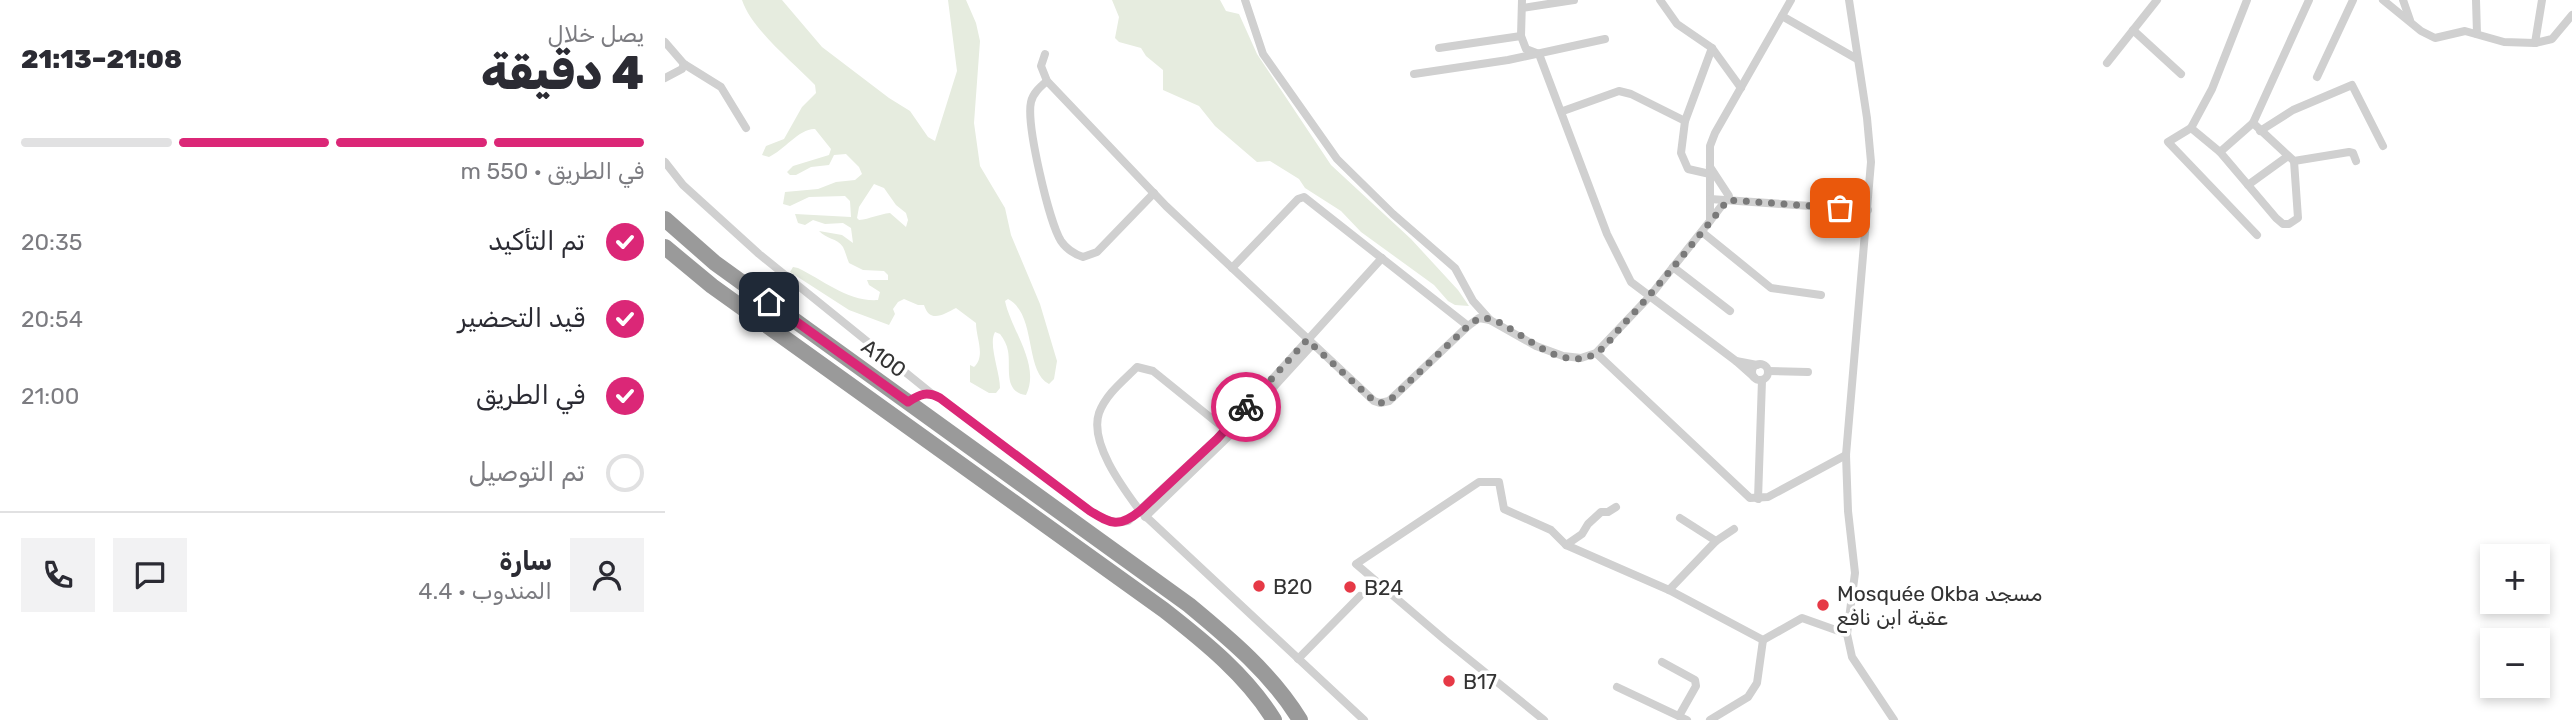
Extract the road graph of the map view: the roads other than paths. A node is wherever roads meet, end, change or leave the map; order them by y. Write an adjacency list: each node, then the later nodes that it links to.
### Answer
1 (1245, 0): 65 (street)
2 (1574, 0): 14 (street)
3 (1791, 0): 16 (street)
4 (1849, 0): 28 (street)
5 (2157, 0): 18 (street)
6 (2247, 0): 41 (street)
7 (2309, 0): 39 (street)
8 (2353, 0): 33 (street)
9 (2383, 0): 17 (street)
10 (2403, 0): 17 (street)
11 (2476, 0): 19 (street)
12 (2542, 0): 23 (street)
13 (1662, 1): 25 (street)
14 (1522, 4): 20 (street)
15 (2572, 15): 23 (street)
16 (1782, 16): 28 (street); 36 (street)
17 (2410, 22): 19 (street)
18 (2133, 30): 30 (street); 32 (street)
19 (2477, 34): 23 (street)
20 (1521, 36): 24 (street); 27 (street)
21 (1605, 39): 27 (street)
22 (665, 42): 29 (street)
23 (2535, 43)
24 (1439, 48)
25 (1712, 48): 36 (street); 38 (street)
26 (1045, 54): 35 (street)
27 (1539, 54): 31 (street); 37 (street)
28 (1857, 60): 53 (street)
29 (684, 64): 34 (street); 40 (street)
30 (2107, 64)
31 (1414, 74)
32 (2181, 74)
33 (2317, 77)
34 (665, 78)
35 (1047, 81): 50 (street); 50 (street)
36 (1741, 88): 48 (street)
37 (1563, 111): 38 (street); 63 (street)
38 (1685, 121): 48 (street)
39 (2253, 123): 42 (street); 44 (street)
40 (746, 128)
41 (2191, 128): 44 (street); 57 (street)
42 (2260, 131): 43 (street); 45 (street)
43 (2383, 146)
44 (2220, 152): 49 (street)
45 (2291, 159): 46 (street); 49 (street); 49 (street)
46 (2356, 161)
47 (665, 162): 74 (street)
48 (1710, 170): 51 (street); 52 (street)
49 (2248, 185)
50 (1154, 193): 61 (street)
51 (1710, 199): 52 (street); 55 (street)
52 (1728, 200): 53 (street); 55 (street)
53 (1868, 210): 77 (street)
54 (665, 219): 75 (highway, A100 / A100)
55 (1710, 221): 56 (street)
56 (1702, 232): 60 (street); 62 (street)
57 (2257, 235)
58 (665, 247): 93 (highway, A100 / A100)
59 (1382, 258): 61 (street); 66 (street); 67 (street)
60 (1673, 267): 63 (street); 64 (street)
61 (1232, 268): 67 (street)
62 (1821, 295)
63 (1650, 296): 68 (street); 69 (street)
64 (1730, 312)
65 (1490, 320): 66 (street); 68 (street)
66 (1468, 326): 67 (street)
67 (1309, 343): 76 (street)
68 (1596, 353): 78 (street)
69 (1736, 361): 70 (street); 73 (street)
70 (1757, 365): 71 (street); 73 (street)
71 (1768, 371): 72 (street); 73 (street)
72 (1808, 372)
73 (1758, 378): 78 (street)
74 (931, 393): 75 (street); 80 (street)
75 (908, 402): 94 (highway, A100 / A100)
76 (1228, 432): 80 (street); 80 (street)
77 (1846, 455): 78 (street); 87 (street)
78 (1758, 499)
79 (1616, 507): 84 (street)
80 (1142, 514): 89 (street)
81 (1680, 518): 83 (street)
82 (1734, 529): 83 (street)
83 (1716, 541): 85 (street)
84 (1566, 545): 85 (street); 96 (street)
85 (1669, 590): 88 (street)
86 (1360, 596): 89 (street)
87 (1847, 634): 88 (street); 98 (street)
88 (1763, 640): 97 (street)
89 (1298, 659): 95 (street)
90 (1662, 662): 92 (street)
91 (1617, 687): 92 (street)
92 (1683, 718)
93 (1274, 720)
94 (1300, 720)
95 (1364, 720)
96 (1544, 720)
97 (1710, 720)
98 (1894, 720)

